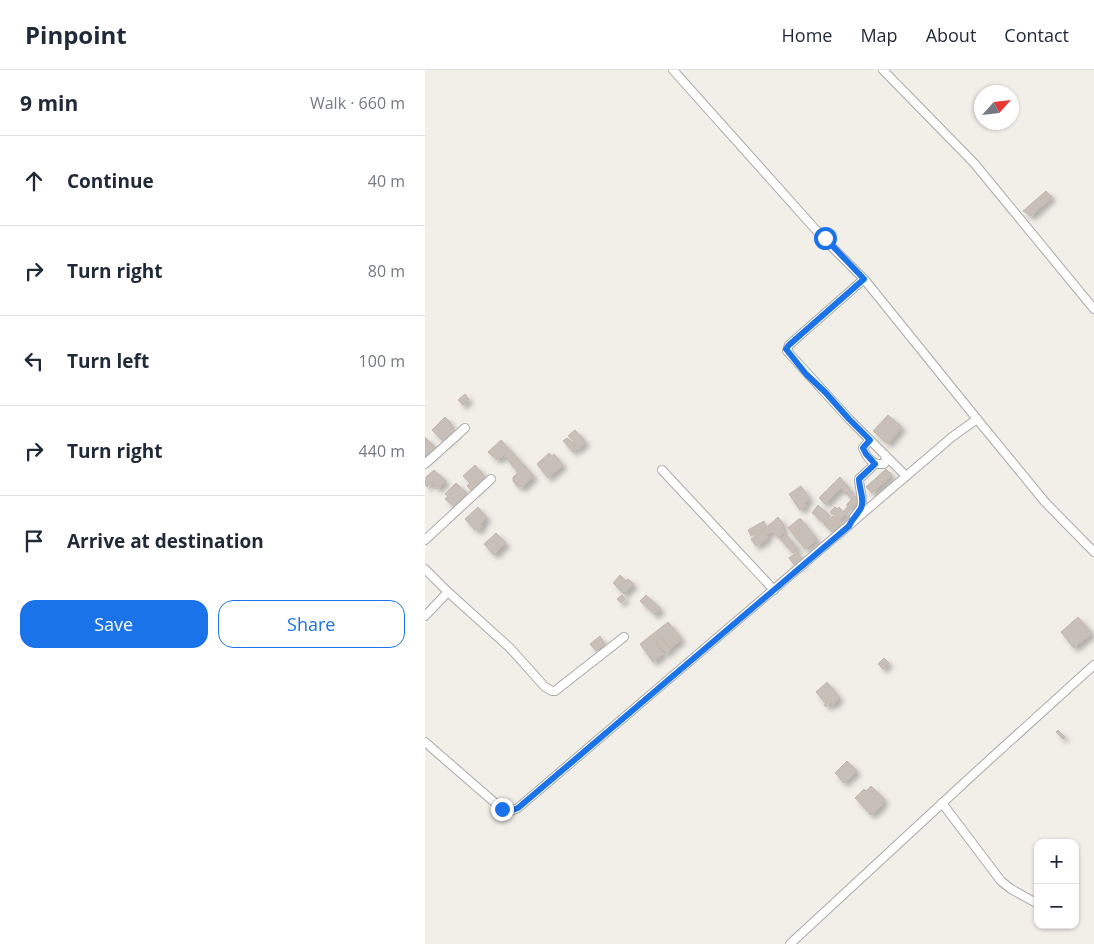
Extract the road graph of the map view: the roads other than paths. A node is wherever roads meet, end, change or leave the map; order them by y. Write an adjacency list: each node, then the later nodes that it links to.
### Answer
1 (673, 70): 3 (street)
2 (883, 70): 4 (street)
3 (864, 279): 5 (street); 7 (street)
4 (1094, 309)
5 (977, 419): 12 (street); 16 (street)
6 (465, 428): 9 (street)
7 (870, 440): 8 (street); 10 (street)
8 (885, 455): 10 (street); 12 (street)
9 (425, 464)
10 (875, 464): 14 (street)
11 (662, 470): 18 (street)
12 (906, 476): 14 (street)
13 (491, 479): 15 (street)
14 (849, 526): 18 (street)
15 (425, 540)
16 (1094, 552)
17 (425, 569): 19 (street)
18 (774, 590): 23 (street)
19 (448, 592): 20 (street); 21 (street)
20 (425, 616)
21 (624, 637)
22 (1094, 665): 24 (street)
23 (425, 742)
24 (942, 803): 25 (street); 26 (street)
25 (1034, 902)
26 (790, 944)

